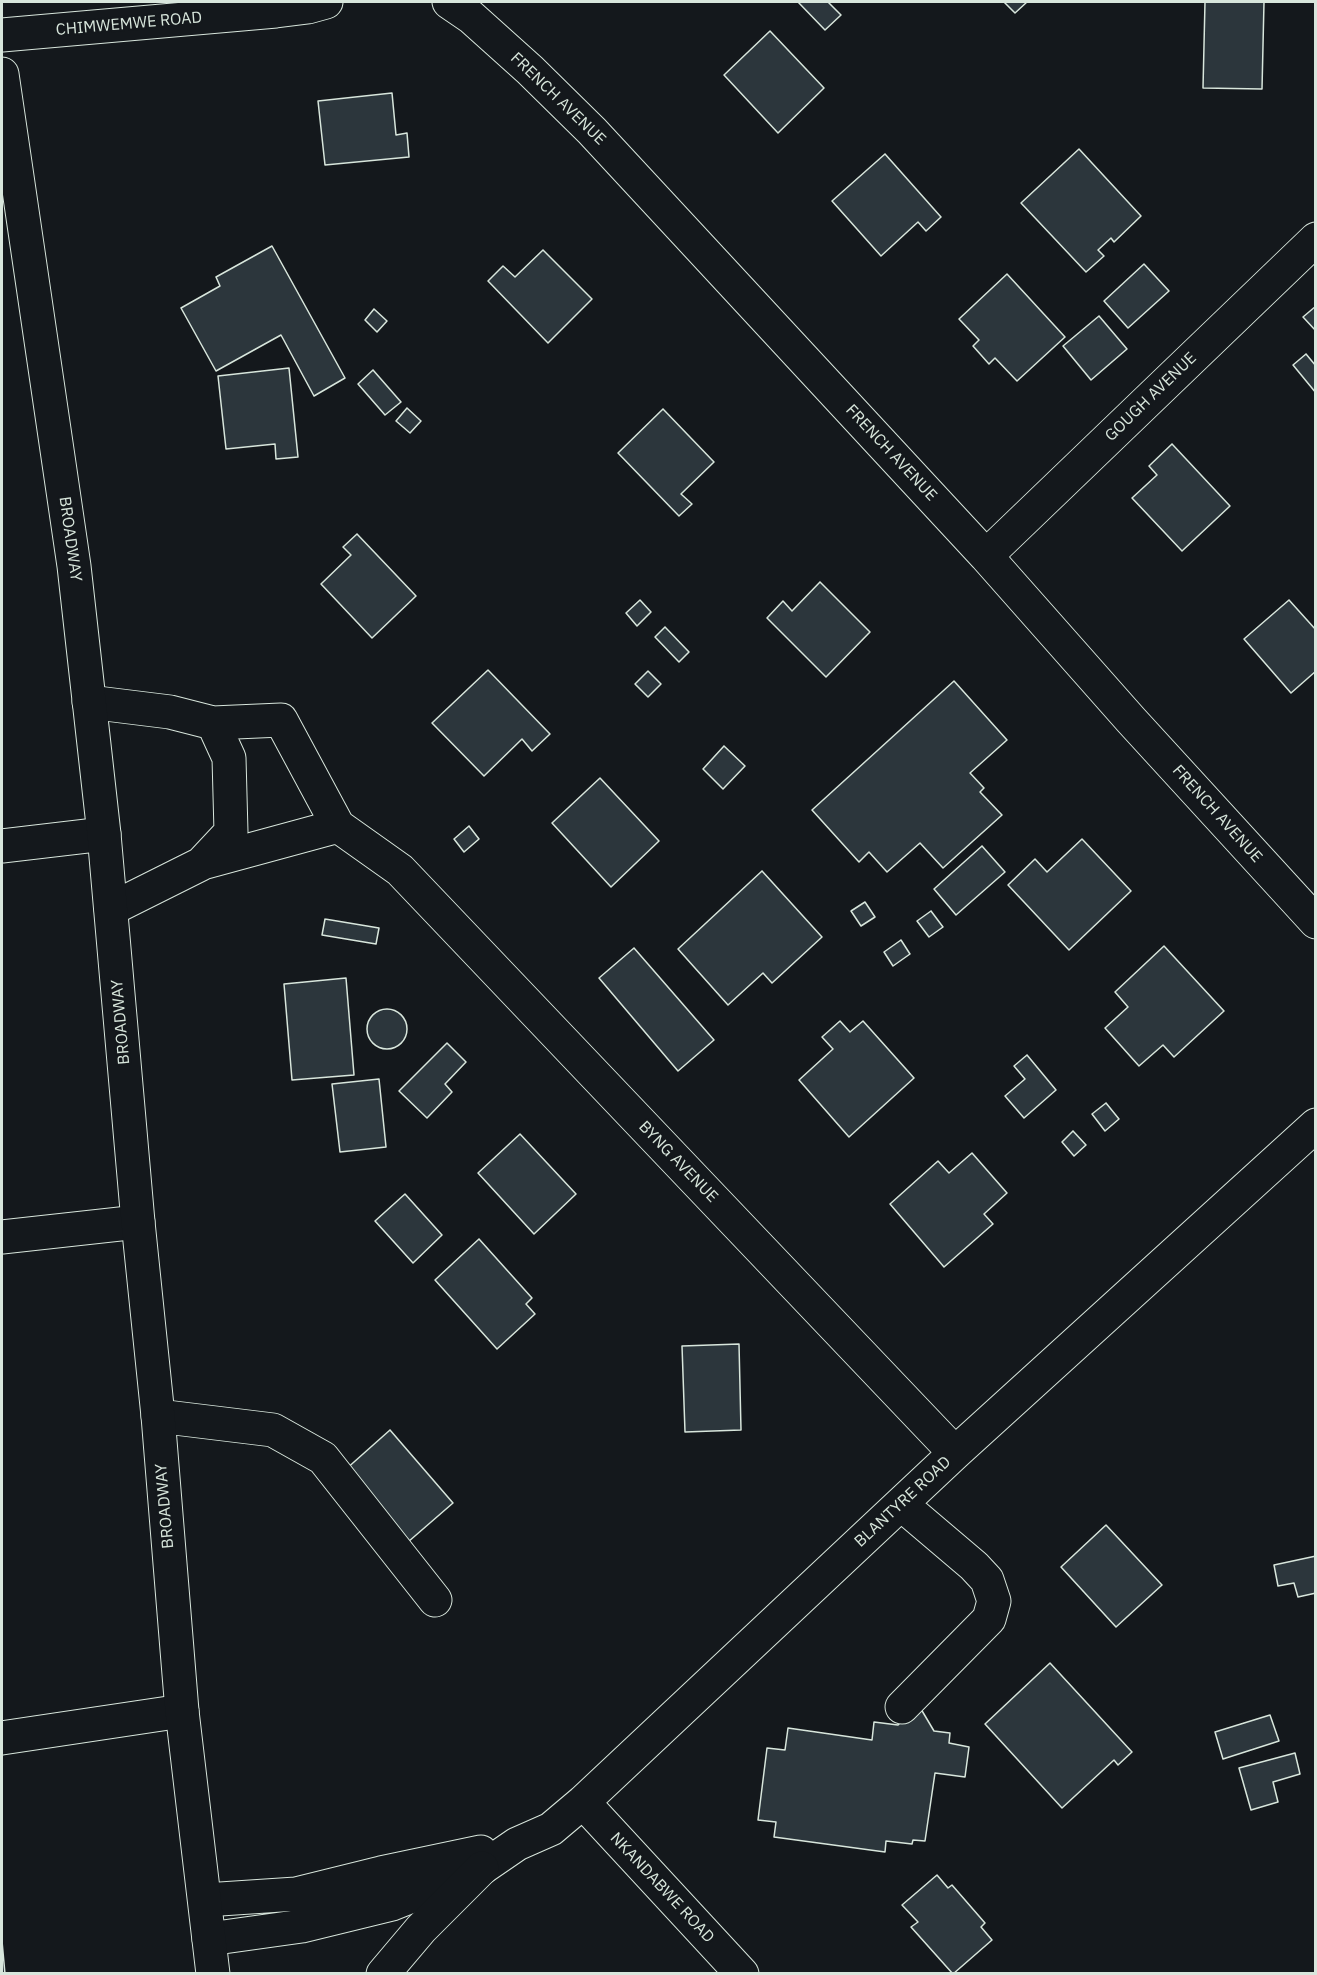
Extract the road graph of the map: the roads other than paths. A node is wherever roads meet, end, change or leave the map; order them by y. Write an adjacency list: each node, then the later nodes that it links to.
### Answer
1 (326, 2): 3 (street, CHIMWEMWE ROAD)
2 (449, 2): 6 (street, FRENCH AVENUE)
3 (2, 35)
4 (2, 74): 7 (street, BROADWAY)
5 (1316, 239): 6 (street, GOUGH AVENUE)
6 (986, 556): 14 (street, FRENCH AVENUE)
7 (89, 702): 8 (street); 10 (street, BROADWAY)
8 (213, 723): 9 (street); 12 (street)
9 (338, 826): 12 (street); 19 (street, BYNG AVENUE)
10 (104, 834): 11 (street); 13 (street, BROADWAY)
11 (2, 846)
12 (201, 864): 13 (street)
13 (111, 909): 16 (street, BROADWAY)
14 (1316, 922)
15 (1316, 1125): 19 (street, BLANTYRE ROAD)
16 (138, 1222): 17 (street); 18 (street, BROADWAY)
17 (2, 1237)
18 (158, 1416): 21 (street); 23 (street, BROADWAY)
19 (955, 1453): 20 (street, BLANTYRE ROAD)
20 (901, 1504): 22 (street); 25 (street, BLANTYRE ROAD)
21 (435, 1600)
22 (902, 1707)
23 (182, 1711): 24 (street); 28 (street, BROADWAY)
24 (2, 1738)
25 (583, 1802): 26 (street, BLANTYRE ROAD); 32 (street, NKANDABWE ROAD)
26 (517, 1844): 27 (street, BLANTYRE ROAD); 28 (street)
27 (482, 1868): 29 (street); 31 (street)
28 (205, 1900): 29 (street, BROADWAY)
29 (209, 1939): 30 (street, BROADWAY)
30 (213, 1974)
31 (383, 1974)
32 (742, 1974)

